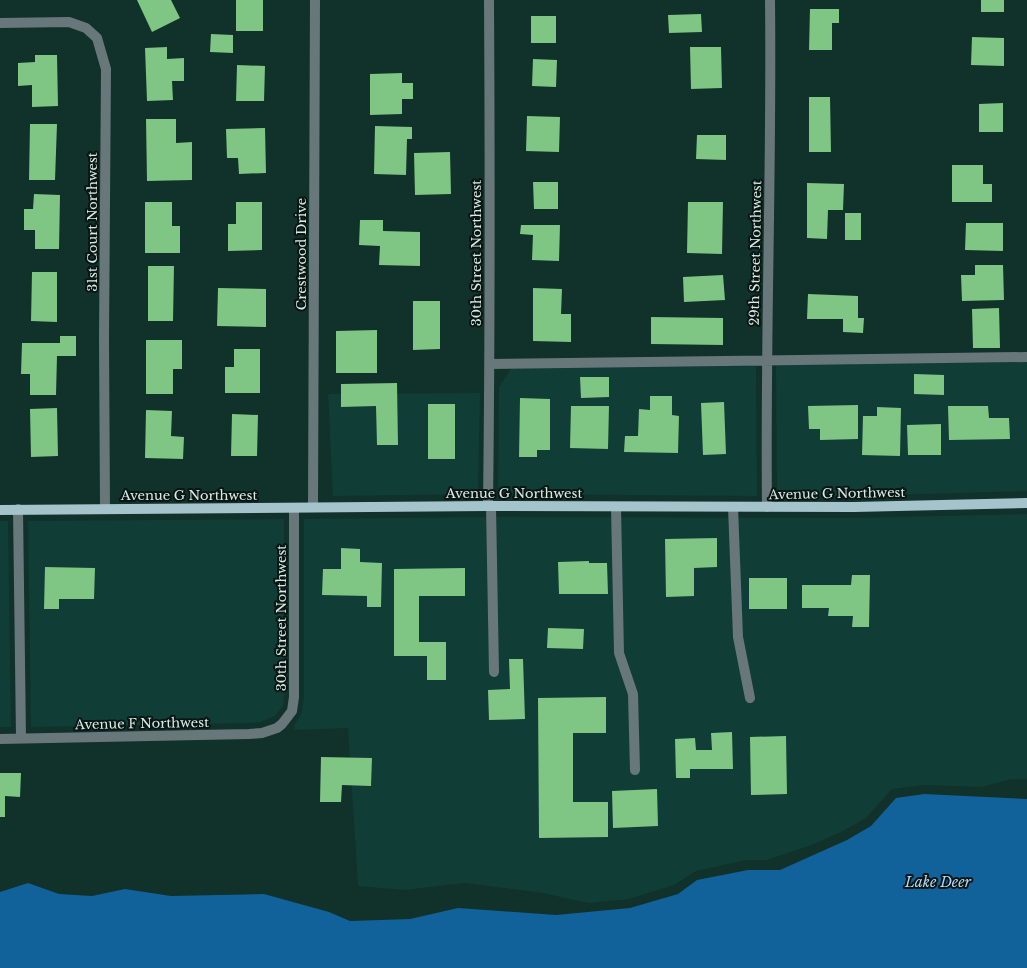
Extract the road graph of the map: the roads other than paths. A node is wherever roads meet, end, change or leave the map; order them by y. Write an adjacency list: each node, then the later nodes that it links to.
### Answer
1 (315, 0): 11 (street, Crestwood Drive)
2 (489, 0): 7 (street, 30th Street Northwest)
3 (770, 0): 6 (street, 29th Street Northwest)
4 (0, 23): 14 (street, 31st Court Northwest)
5 (1027, 357): 6 (street)
6 (766, 360): 7 (street); 13 (street, 29th Street Northwest)
7 (490, 364): 9 (street, 30th Street Northwest)
8 (1027, 503): 13 (main road, Avenue G Northwest)
9 (490, 506): 10 (main road, Avenue G Northwest); 11 (main road, Avenue G Northwest); 18 (street, 30th Street Northwest)
10 (616, 506): 12 (main road, Avenue G Northwest); 23 (street)
11 (313, 507): 15 (main road, Avenue G Northwest)
12 (733, 507): 13 (main road, Avenue G Northwest); 19 (street)
13 (767, 507)
14 (105, 508): 15 (main road, Avenue G Northwest); 16 (main road, Avenue G Northwest)
15 (294, 508): 20 (street, 30th Street Northwest)
16 (18, 509): 17 (main road, Avenue G Northwest); 21 (street)
17 (0, 510)
18 (494, 672)
19 (750, 698)
20 (282, 724): 21 (street, Avenue F Northwest)
21 (21, 738): 22 (street, Avenue F Northwest)
22 (0, 739)
23 (635, 770)

